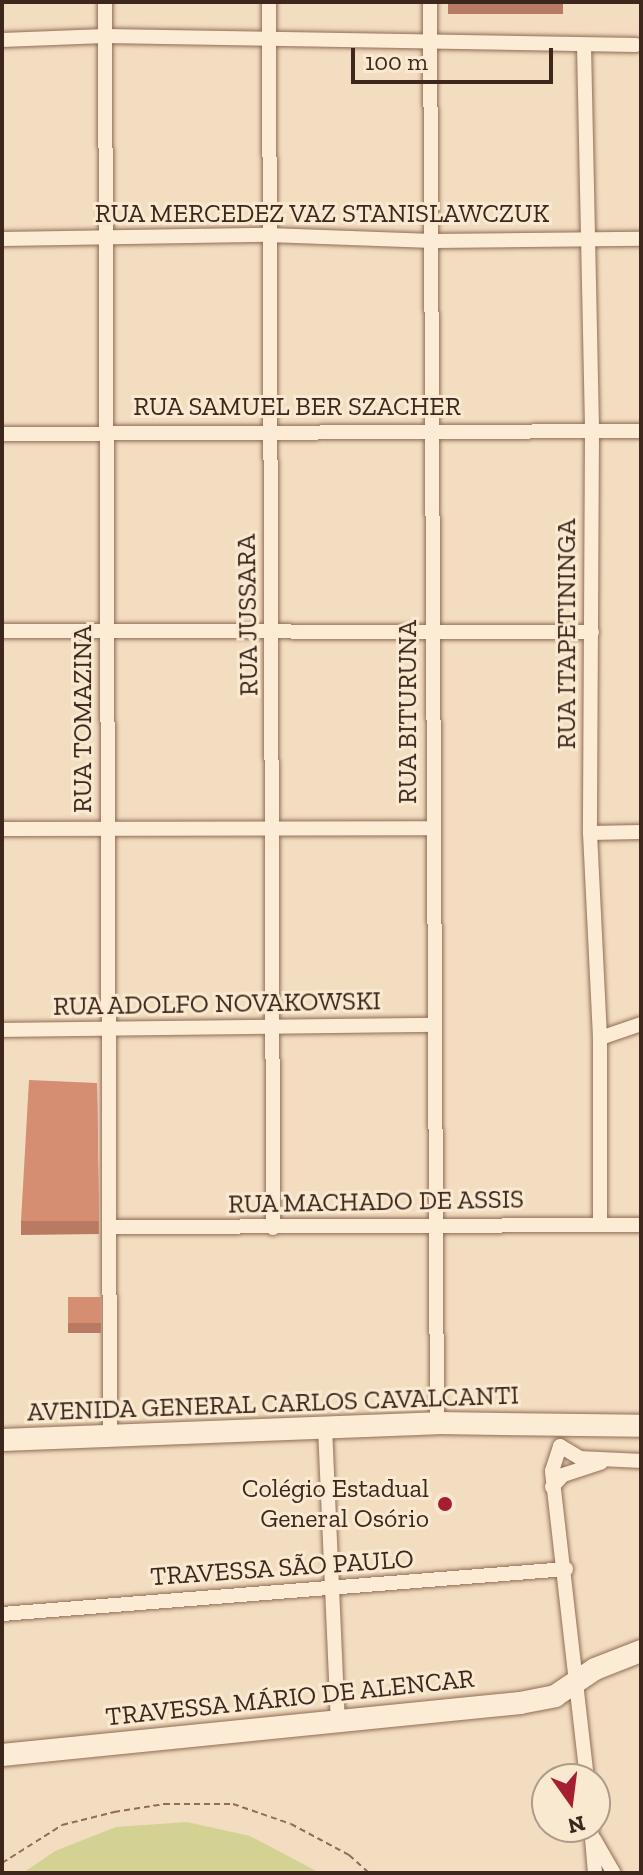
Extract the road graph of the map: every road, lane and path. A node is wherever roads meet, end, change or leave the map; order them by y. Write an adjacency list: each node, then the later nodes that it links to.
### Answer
1 (105, 2): 4 (street, RUA TOMAZINA)
2 (269, 2): 5 (street, RUA JUSSARA)
3 (430, 2): 7 (street, RUA BITURUNA)
4 (105, 36): 5 (street); 6 (street); 11 (street, RUA TOMAZINA)
5 (270, 38): 7 (street); 10 (street, RUA JUSSARA)
6 (2, 40)
7 (429, 40): 8 (street); 15 (street, RUA BITURUNA)
8 (584, 45): 9 (street); 12 (street, RUA ITAPETININGA)
9 (636, 45)
10 (268, 235): 11 (street, RUA MERCEDEZ VAZ STANISLAWCZUK); 15 (street, RUA MERCEDEZ VAZ STANISLAWCZUK); 20 (street, RUA JUSSARA)
11 (108, 237): 13 (street, RUA MERCEDEZ VAZ STANISLAWCZUK); 18 (street, RUA TOMAZINA)
12 (590, 237): 14 (street, RUA MERCEDEZ VAZ STANISLAWCZUK); 15 (street, RUA MERCEDEZ VAZ STANISLAWCZUK); 19 (street, RUA ITAPETININGA)
13 (2, 239)
14 (641, 239)
15 (433, 241): 16 (street, RUA BITURUNA)
16 (429, 430): 19 (street, RUA SAMUEL BER SZACHER); 20 (street, RUA SAMUEL BER SZACHER); 23 (street, RUA BITURUNA)
17 (641, 431): 19 (street, RUA SAMUEL BER SZACHER)
18 (106, 432): 20 (street, RUA SAMUEL BER SZACHER); 21 (street, RUA SAMUEL BER SZACHER); 24 (street, RUA TOMAZINA)
19 (592, 432): 26 (street, RUA ITAPETININGA)
20 (269, 433): 22 (street, RUA JUSSARA)
21 (2, 434)
22 (272, 629): 23 (street); 24 (street); 29 (street, RUA JUSSARA)
23 (433, 629): 26 (street); 27 (street, RUA BITURUNA)
24 (106, 630): 25 (street); 30 (street, RUA TOMAZINA)
25 (2, 631)
26 (592, 632): 32 (street, RUA ITAPETININGA)
27 (431, 828): 29 (street); 34 (street, RUA BITURUNA)
28 (2, 829): 30 (street)
29 (274, 829): 30 (street); 37 (street, RUA JUSSARA)
30 (107, 831): 35 (street, RUA TOMAZINA)
31 (641, 832): 32 (street)
32 (590, 833): 38 (street, RUA ITAPETININGA)
33 (641, 1024): 38 (street)
34 (432, 1025): 37 (street, RUA ADOLFO NOVAKOWSKI); 39 (street, RUA BITURUNA)
35 (110, 1029): 36 (street, RUA ADOLFO NOVAKOWSKI); 37 (street, RUA ADOLFO NOVAKOWSKI); 42 (street, RUA TOMAZINA)
36 (2, 1030)
37 (269, 1030): 43 (street, RUA JUSSARA)
38 (600, 1038): 40 (street, RUA ITAPETININGA)
39 (433, 1223): 40 (street, RUA MACHADO DE ASSIS); 43 (street, RUA MACHADO DE ASSIS); 44 (street, RUA BITURUNA)
40 (600, 1224): 41 (street, RUA MACHADO DE ASSIS)
41 (641, 1225)
42 (112, 1227): 43 (street, RUA MACHADO DE ASSIS); 48 (street, RUA TOMAZINA)
43 (273, 1228)
44 (437, 1423): 45 (main road, AVENIDA GENERAL CARLOS CAVALCANTI); 47 (main road, AVENIDA GENERAL CARLOS CAVALCANTI)
45 (600, 1426): 46 (main road, AVENIDA GENERAL CARLOS CAVALCANTI); 50 (main road)
46 (641, 1426)
47 (325, 1427): 48 (main road, AVENIDA GENERAL CARLOS CAVALCANTI); 55 (street)
48 (110, 1435): 49 (main road, AVENIDA GENERAL CARLOS CAVALCANTI)
49 (2, 1440)
50 (560, 1446): 52 (street); 53 (street)
51 (641, 1461): 52 (street)
52 (606, 1462): 53 (street)
53 (552, 1487): 54 (street)
54 (566, 1569): 55 (street, TRAVESSA SÃO PAULO); 58 (street)
55 (330, 1589): 56 (street, TRAVESSA SÃO PAULO); 59 (street)
56 (2, 1614)
57 (641, 1651): 58 (main road, TRAVESSA MÁRIO DE ALENCAR)
58 (579, 1682): 59 (main road, TRAVESSA MÁRIO DE ALENCAR); 61 (street)
59 (338, 1721): 60 (main road, TRAVESSA MÁRIO DE ALENCAR)
60 (2, 1755)
61 (586, 1763)
62 (592, 1843): 66 (street)
63 (598, 1843): 67 (street)
64 (2, 1863): 65 (path)
65 (369, 1873)
66 (595, 1873)
67 (614, 1873)

